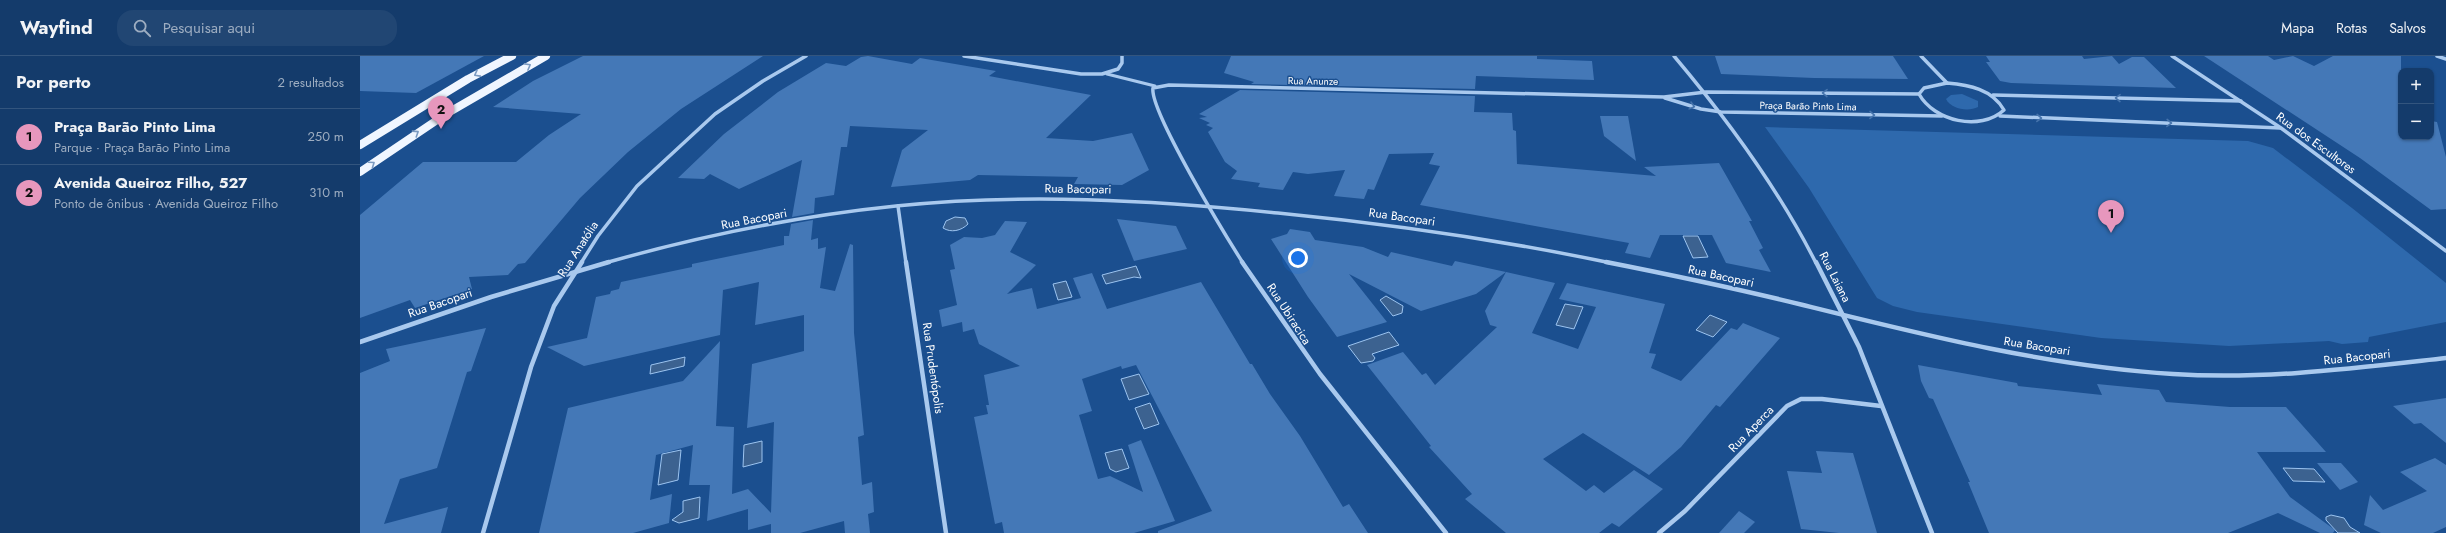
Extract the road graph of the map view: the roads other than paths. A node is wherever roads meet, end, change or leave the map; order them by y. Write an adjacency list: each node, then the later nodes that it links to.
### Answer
1 (512, 56): 23 (main road, one-way to 23)
2 (546, 56): 24 (main road, one-way to 2)
3 (806, 56): 28 (street, Rua Anatólia)
4 (964, 56): 11 (street, Rua Anunze)
5 (1122, 56): 11 (street)
6 (1674, 56): 14 (street, Rua Laiana)
7 (1921, 56): 12 (street)
8 (2172, 56): 18 (street, Rua dos Escultores)
9 (2437, 56): 10 (street)
10 (2446, 59)
11 (1107, 74): 13 (street, Rua Anunze)
12 (1948, 84): 15 (street); 16 (street)
13 (1155, 86): 17 (street, Rua Anunze); 25 (street, Rua Ubiracica)
14 (1706, 92): 15 (street, Praça Barão Pinto Lima, one-way to 14); 17 (street, Rua Anunze); 19 (street, Rua Laiana)
15 (1920, 94): 20 (street)
16 (1992, 95): 18 (street, one-way to 16); 21 (street)
17 (1664, 98): 19 (street, Rua Anunze, one-way to 19)
18 (2241, 101): 22 (street, Rua dos Escultores)
19 (1721, 112): 20 (street, Praça Barão Pinto Lima, one-way to 20); 29 (street, Rua Laiana)
20 (1942, 116): 21 (street, Praça Barão Pinto Lima)
21 (2000, 116): 22 (street, one-way to 22)
22 (2281, 128): 27 (street, Rua dos Escultores)
23 (360, 144)
24 (360, 172)
25 (1207, 205): 26 (street, Rua Bacopari); 29 (street, Rua Bacopari); 35 (street, Rua Ubiracica)
26 (898, 206): 28 (street, Rua Bacopari); 34 (street, Rua Prudentópolis)
27 (2446, 251)
28 (576, 271): 30 (street, Rua Bacopari); 33 (street, Rua Anatólia)
29 (1843, 315): 31 (street, Rua Bacopari); 32 (street, Rua Laiana)
30 (360, 342)
31 (2446, 358)
32 (1881, 406): 36 (street, Rua Aperca); 37 (street, Rua Laiana)
33 (483, 533)
34 (946, 533)
35 (1446, 533)
36 (1659, 533)
37 (1932, 533)

